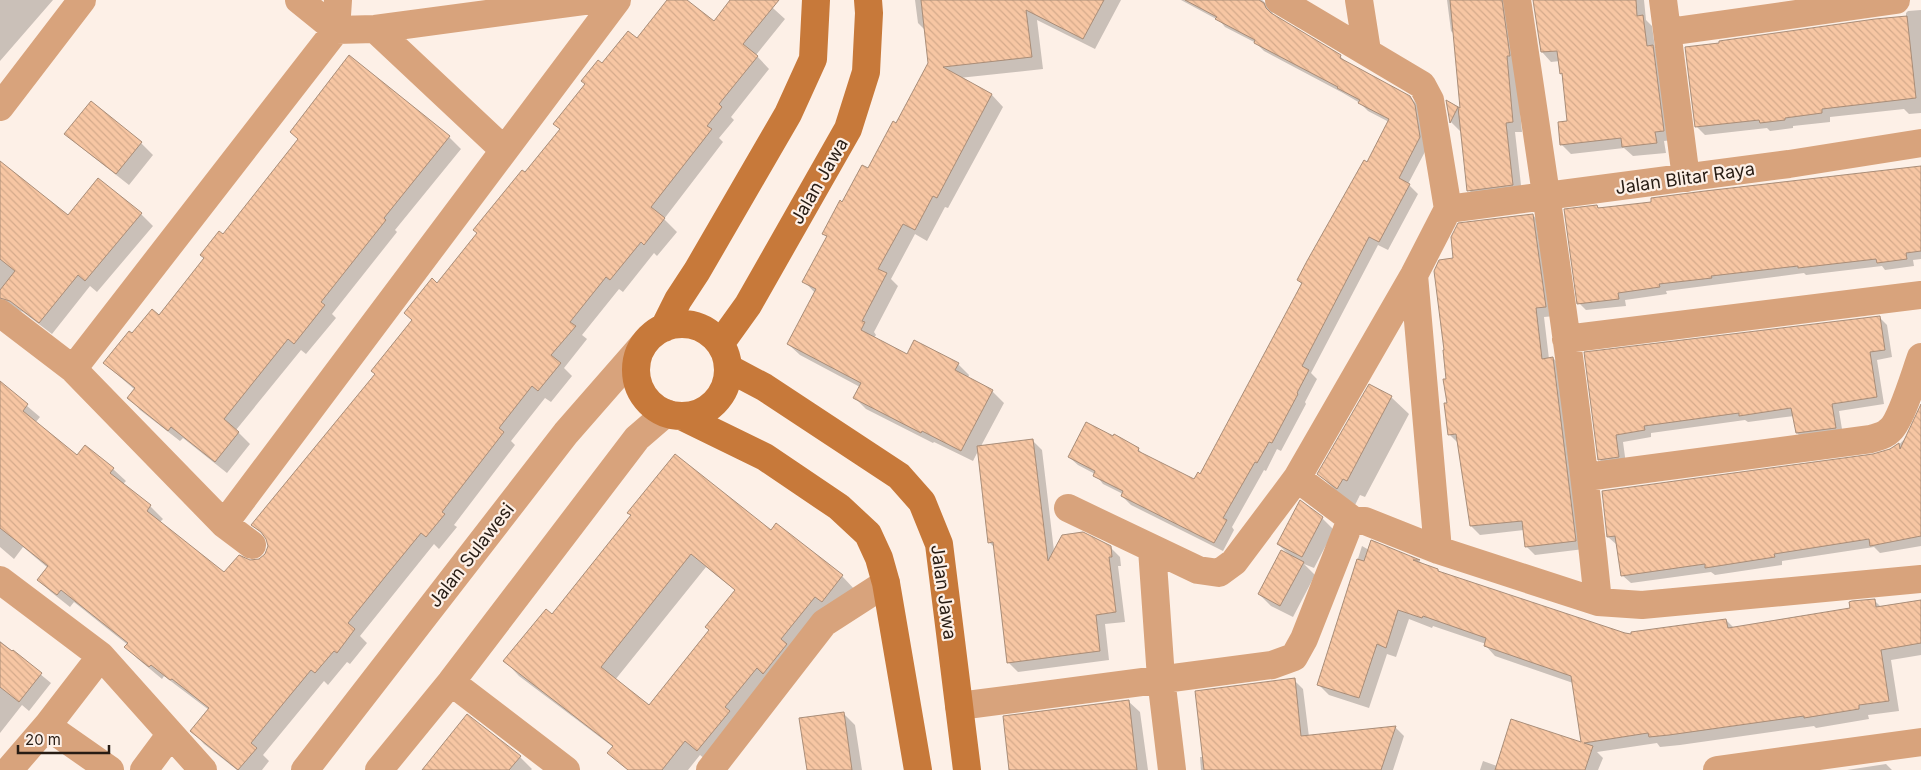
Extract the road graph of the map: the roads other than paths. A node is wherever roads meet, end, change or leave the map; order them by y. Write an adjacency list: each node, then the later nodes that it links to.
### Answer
1 (82, 0): 17 (street)
2 (300, 0): 14 (street)
3 (338, 0): 14 (street)
4 (591, 0): 13 (street)
5 (617, 0): 19 (street)
6 (816, 0): 26 (main road)
7 (868, 0): 29 (main road, Jalan Jawa)
8 (1279, 0): 16 (street)
9 (1359, 0): 16 (street)
10 (1517, 0): 21 (street)
11 (1663, 0): 15 (street)
12 (1896, 0): 15 (street)
13 (375, 29): 14 (street); 19 (street)
14 (336, 30): 31 (street)
15 (1668, 32): 20 (street)
16 (1367, 51): 22 (street)
17 (0, 107)
18 (1921, 144): 20 (street, Jalan Blitar Raya)
19 (504, 150): 37 (street)
20 (1686, 178): 21 (street, Jalan Blitar Raya)
21 (1547, 197): 22 (street, Jalan Blitar Raya); 27 (street)
22 (1448, 209): 23 (street)
23 (1414, 275): 34 (street); 40 (street)
24 (1921, 295): 27 (street)
25 (0, 313): 31 (street)
26 (664, 328): 28 (main road); 29 (main road)
27 (1566, 339): 33 (street)
28 (643, 345): 32 (main road); 56 (street, Jalan Sulawesi)
29 (724, 356): 32 (main road); 48 (main road, Jalan Jawa)
30 (1921, 357): 33 (street)
31 (73, 369): 37 (street)
32 (674, 414): 43 (main road); 47 (street)
33 (1586, 477): 44 (street)
34 (1298, 478): 36 (street); 39 (street)
35 (1068, 508): 39 (street)
36 (1354, 521): 40 (street); 46 (street)
37 (224, 524): 38 (street)
38 (252, 545)
39 (1152, 549): 46 (street)
40 (1438, 550): 44 (street)
41 (1921, 579): 44 (street)
42 (0, 580): 45 (street)
43 (886, 583): 59 (street); 60 (main road)
44 (1598, 602)
45 (101, 656): 49 (street); 50 (street)
46 (1161, 678): 48 (street); 62 (street)
47 (451, 682): 57 (street); 58 (street)
48 (959, 706): 61 (main road, Jalan Jawa)
49 (47, 726): 52 (street); 53 (street)
50 (170, 735): 54 (street); 55 (street)
51 (1921, 742): 63 (street)
52 (9, 770)
53 (110, 770)
54 (144, 770)
55 (203, 770)
56 (305, 770)
57 (379, 770)
58 (566, 770)
59 (710, 770)
60 (918, 770)
61 (967, 770)
62 (1172, 770)
63 (1717, 770)

